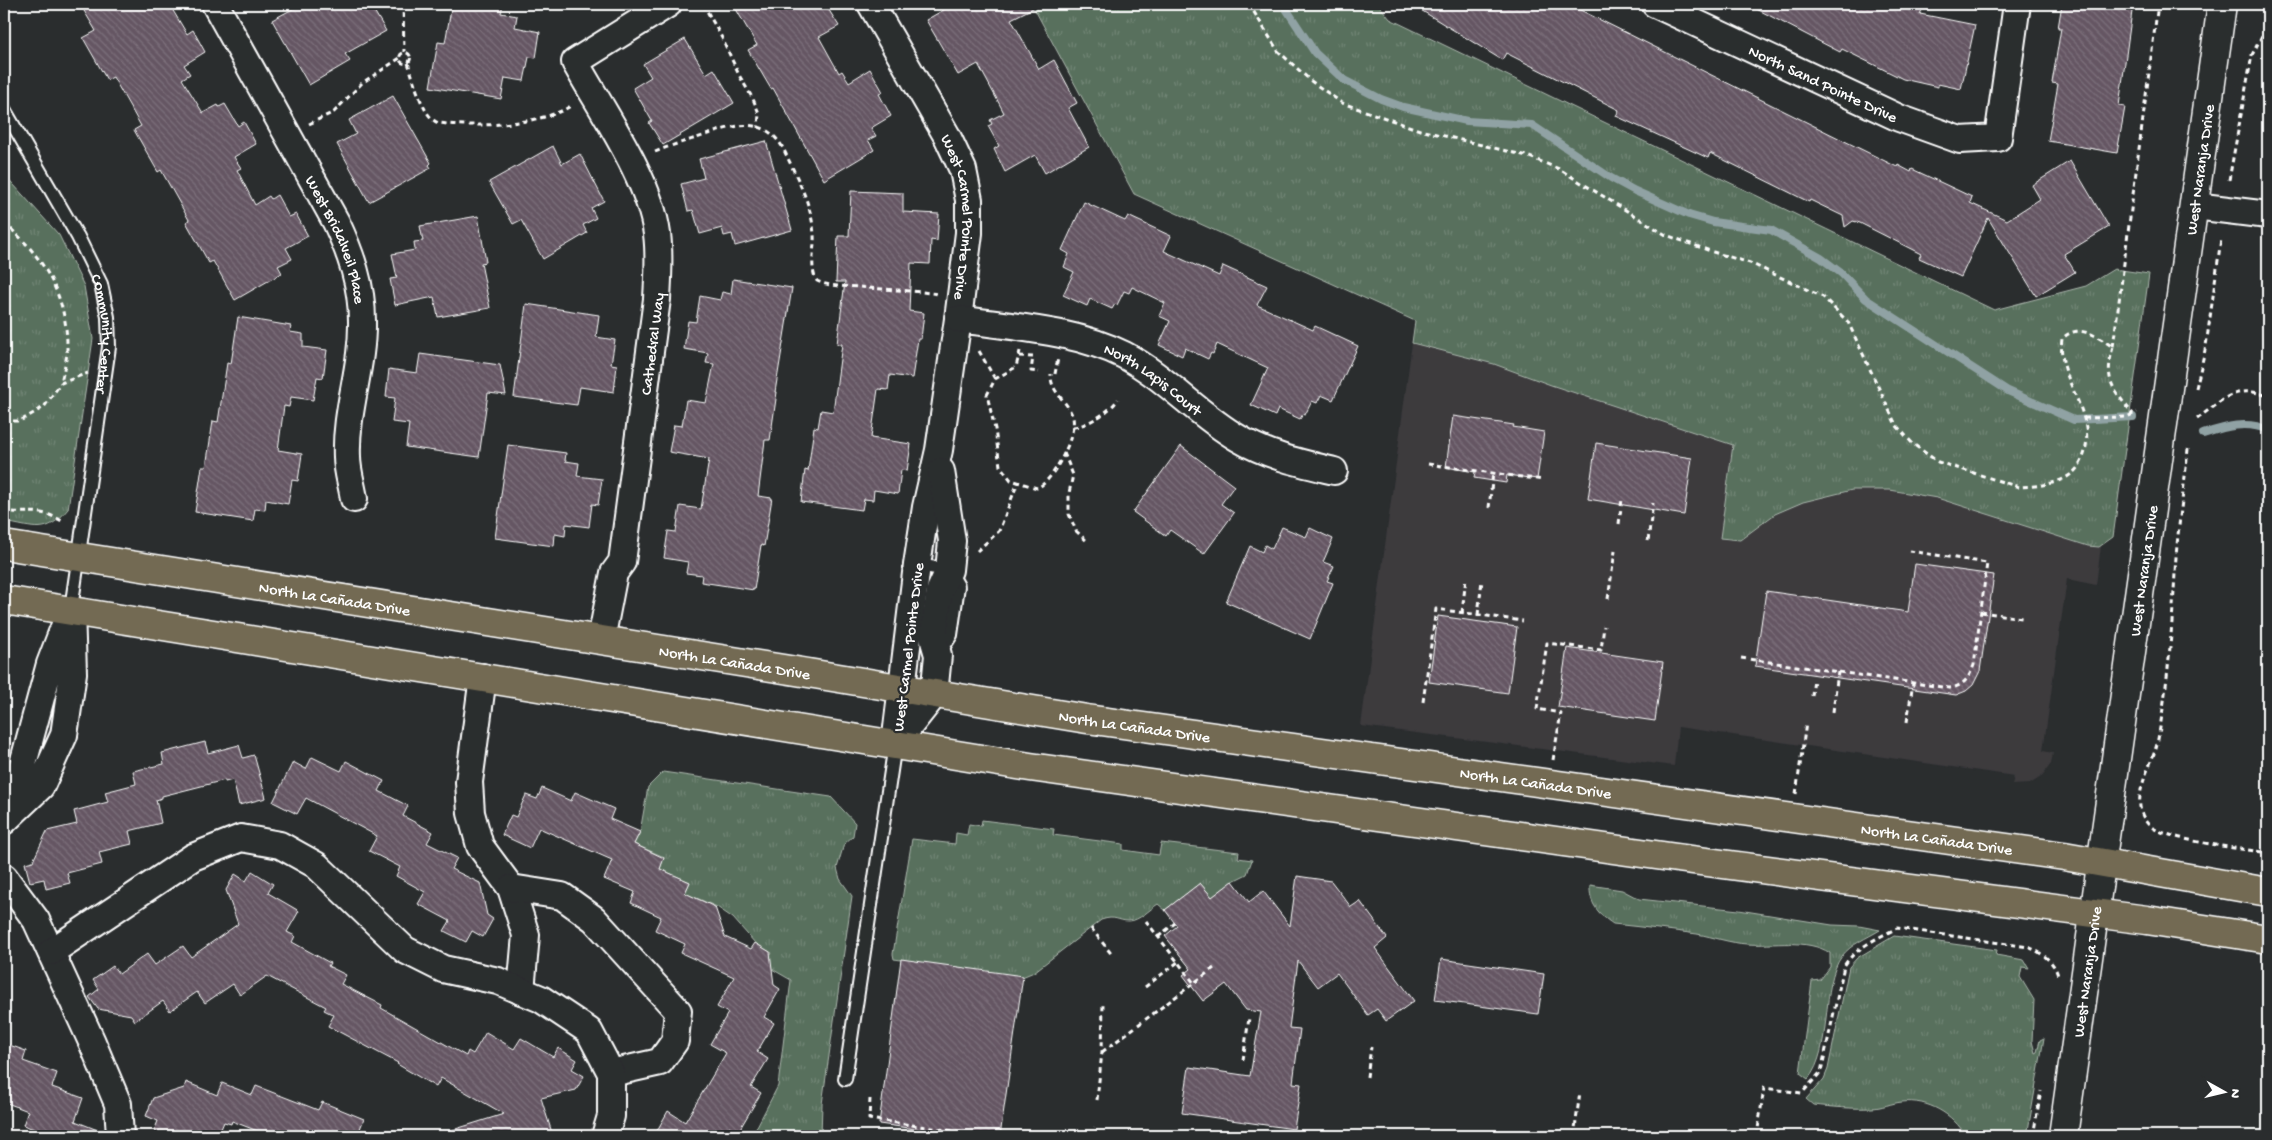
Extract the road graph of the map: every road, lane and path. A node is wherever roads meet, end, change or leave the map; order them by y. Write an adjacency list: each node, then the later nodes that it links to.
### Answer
1 (215, 4): 18 (street, West Bridalveil Place)
2 (403, 4): 12 (path)
3 (668, 4): 15 (street, Cathedral Way)
4 (703, 4): 17 (path)
5 (871, 4): 25 (street, West Carmel Pointe Drive)
6 (1249, 4): 36 (path)
7 (1655, 4): 8 (street, North Sand Pointe Drive)
8 (2017, 4)
9 (2158, 4): 27 (path)
10 (2222, 4): 21 (street, West Naranja Drive)
11 (2268, 24): 20 (path)
12 (404, 52): 13 (path); 14 (path)
13 (400, 58): 14 (path); 18 (path)
14 (408, 63): 15 (path)
15 (591, 91): 19 (street, Cathedral Way)
16 (4, 109): 29 (lane, Community Center)
17 (758, 128): 19 (path); 25 (path)
18 (288, 135): 48 (street, West Bridalveil Place)
19 (632, 163): 74 (street, Cathedral Way)
20 (2230, 180)
21 (2195, 206): 22 (street); 92 (street, West Naranja Drive)
22 (2268, 215)
23 (4, 223): 32 (path)
24 (2221, 239): 33 (path)
25 (959, 309): 41 (street, West Carmel Pointe Drive); 44 (street, North Lapis Court)
26 (1020, 348): 28 (path)
27 (2113, 348): 36 (path); 36 (path)
28 (1019, 356): 30 (path); 47 (path)
29 (106, 366): 32 (path); 60 (lane, Community Center)
30 (1039, 372)
31 (1051, 374): 39 (path)
32 (60, 383): 38 (path)
33 (2195, 392)
34 (2268, 396): 37 (path)
35 (1118, 399): 39 (path)
36 (2084, 418)
37 (2197, 419)
38 (4, 421)
39 (1073, 427): 42 (path)
40 (2188, 444): 91 (path)
41 (939, 450): 61 (street, West Carmel Pointe Drive); 62 (street, West Carmel Pointe Drive)
42 (1064, 452): 47 (path); 56 (path)
43 (1428, 464): 45 (path)
44 (1334, 471)
45 (1493, 473): 46 (path); 51 (path)
46 (1543, 480)
47 (1018, 482): 62 (path)
48 (354, 498)
49 (1622, 499): 54 (path)
50 (1653, 504): 55 (path)
51 (1488, 508)
52 (4, 511): 53 (path)
53 (62, 520)
54 (1619, 524)
55 (1648, 541)
56 (1088, 542)
57 (4, 545): 60 (main road, North La Cañada Drive)
58 (1615, 551): 65 (path)
59 (1910, 551): 68 (path)
60 (78, 558): 67 (lane, Community Center); 74 (main road, North La Cañada Drive)
61 (917, 566): 62 (lane); 80 (street, West Carmel Pointe Drive)
62 (949, 570): 81 (street, West Carmel Pointe Drive)
63 (1466, 578): 69 (path)
64 (1482, 580): 70 (path)
65 (1608, 599)
66 (4, 600): 67 (main road)
67 (71, 609): 77 (main road); 90 (street, Community Center)
68 (1981, 612): 71 (path); 79 (path)
69 (1462, 613): 70 (path); 83 (path)
70 (1478, 615): 72 (path)
71 (2022, 618)
72 (1523, 621)
73 (1604, 626): 88 (path)
74 (601, 640): 80 (main road, North La Cañada Drive)
75 (1741, 658): 76 (path)
76 (1838, 672): 79 (path); 84 (path)
77 (483, 677): 87 (main road); 94 (street)
78 (1814, 679): 82 (path)
79 (1912, 683): 86 (path)
80 (901, 690): 81 (main road, North La Cañada Drive); 87 (street, West Carmel Pointe Drive)
81 (934, 695): 87 (street, West Carmel Pointe Drive); 92 (main road, North La Cañada Drive)
82 (1812, 696)
83 (1423, 702)
84 (1833, 712)
85 (1806, 722): 89 (path)
86 (1907, 722)
87 (895, 744): 96 (main road); 117 (lane)
88 (1553, 761)
89 (1796, 794)
90 (6, 819)
91 (2268, 853)
92 (2102, 863): 95 (main road, North La Cañada Drive); 96 (street, West Naranja Drive)
93 (4, 877): 102 (street)
94 (511, 888): 109 (street); 115 (street)
95 (2268, 892)
96 (2096, 915): 101 (main road); 131 (street, West Naranja Drive)
97 (1146, 921): 100 (path)
98 (1175, 924): 100 (path)
99 (1091, 928): 103 (path)
100 (1158, 937): 104 (path)
101 (2268, 939)
102 (51, 952): 109 (street); 123 (street)
103 (1113, 956)
104 (1178, 962): 107 (path); 108 (path)
105 (2054, 966): 130 (path)
106 (1214, 968): 107 (path)
107 (1194, 983): 113 (path)
108 (1145, 988)
109 (521, 991): 115 (street)
110 (1103, 1004): 113 (path)
111 (1249, 1018): 114 (path)
112 (1371, 1047): 116 (path)
113 (1102, 1052): 120 (path)
114 (1243, 1060)
115 (610, 1073): 124 (street)
116 (1367, 1077)
117 (845, 1079)
118 (1580, 1092): 128 (path)
119 (870, 1099): 121 (path)
120 (1097, 1100)
121 (915, 1126): 125 (path); 126 (path)
122 (1095, 1127): 127 (path)
123 (120, 1136)
124 (604, 1136)
125 (914, 1136)
126 (988, 1136)
127 (1094, 1136)
128 (1574, 1136)
129 (1732, 1136): 130 (path)
130 (1756, 1136)
131 (2063, 1136)

